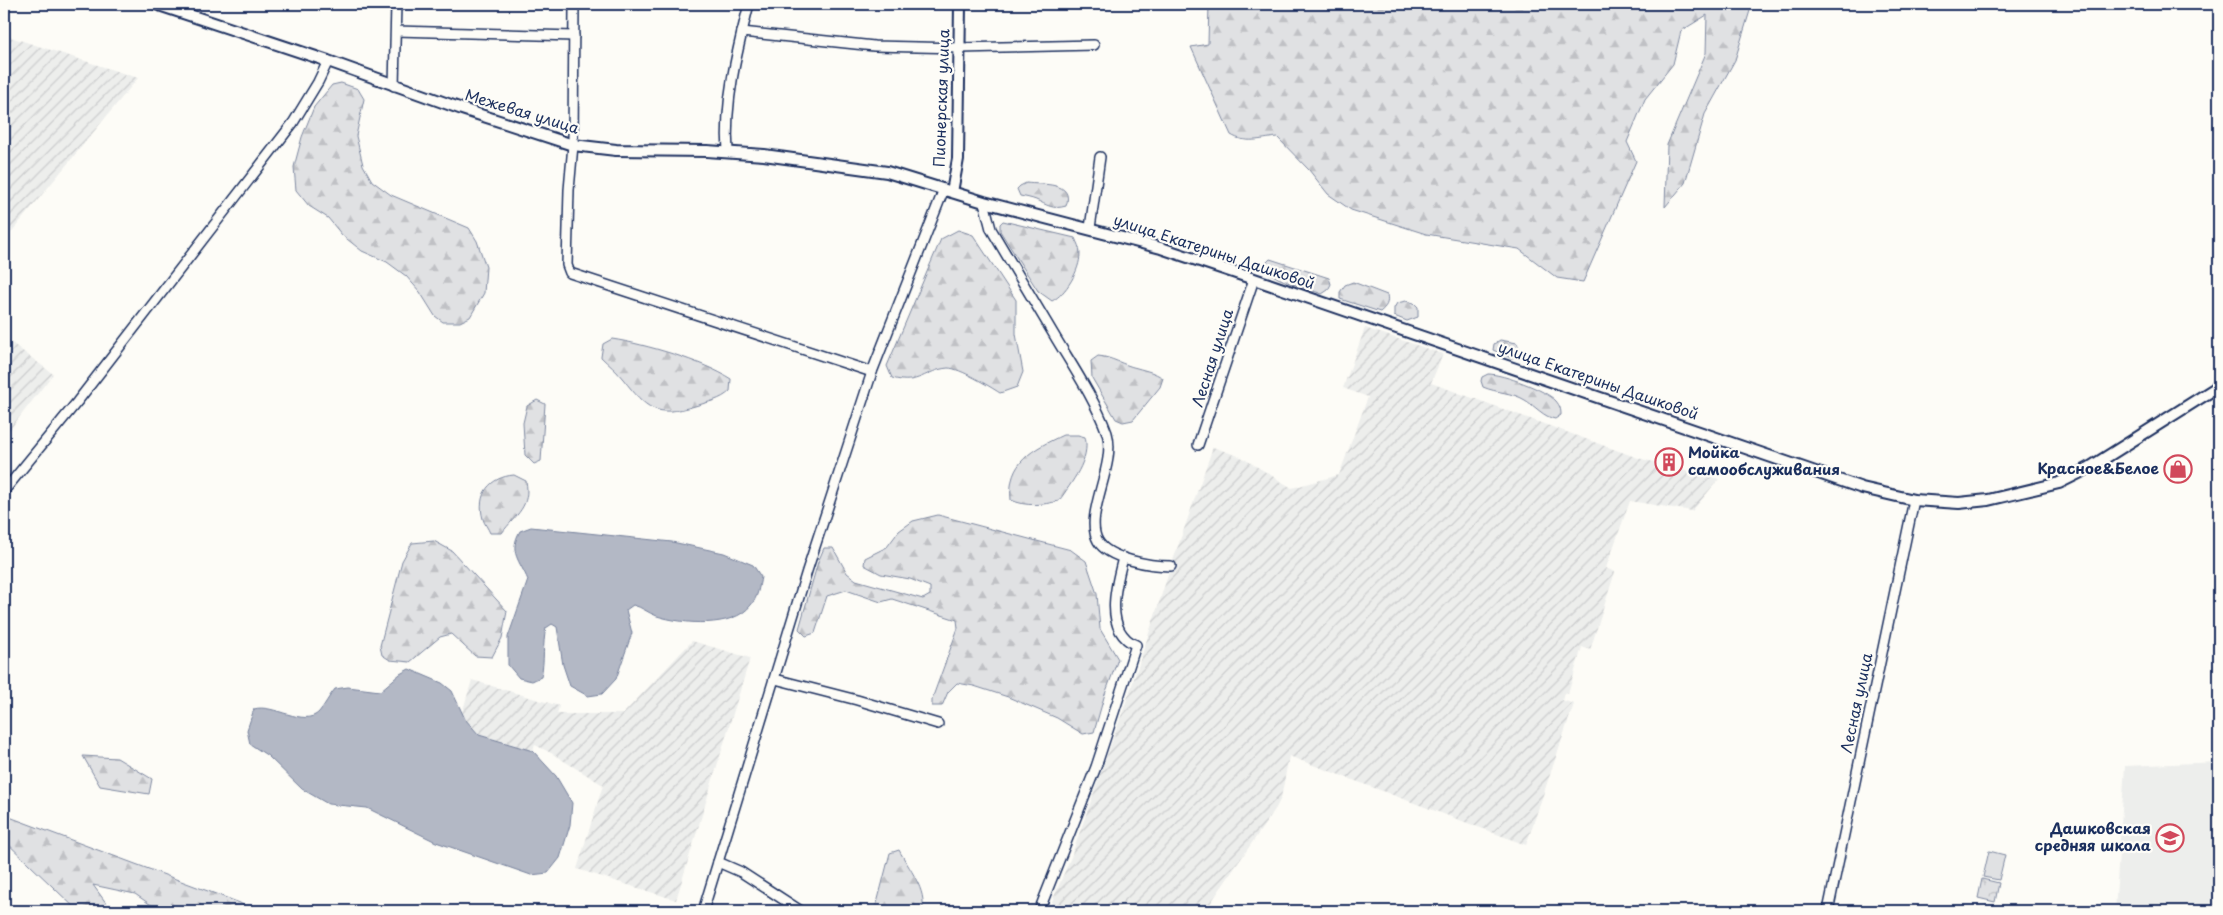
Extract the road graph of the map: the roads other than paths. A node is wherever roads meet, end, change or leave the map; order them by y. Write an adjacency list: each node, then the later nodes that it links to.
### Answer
1 (156, 4): 11 (street, Межевая улица)
2 (396, 4): 6 (street)
3 (574, 4): 8 (street)
4 (749, 4): 7 (street)
5 (960, 4): 10 (street, Пионерская улица)
6 (396, 31): 8 (street); 12 (street)
7 (742, 32): 10 (street); 14 (street)
8 (574, 36): 13 (street)
9 (1094, 45): 10 (street)
10 (960, 48): 16 (street, Пионерская улица)
11 (328, 61): 12 (street, Межевая улица); 23 (street)
12 (394, 86): 13 (street, Межевая улица)
13 (573, 144): 14 (street, Межевая улица); 20 (street)
14 (728, 152): 16 (street, Межевая улица)
15 (1100, 156): 18 (street)
16 (948, 191): 17 (street, улица Екатерины Дашковой); 20 (street)
17 (984, 202): 18 (street, улица Екатерины Дашковой); 25 (street)
18 (1090, 228): 19 (street, улица Екатерины Дашковой)
19 (1254, 279): 22 (street, Лесная улица); 24 (street, улица Екатерины Дашковой)
20 (872, 372): 27 (street)
21 (2219, 386): 24 (street, улица Екатерины Дашковой)
22 (1198, 445)
23 (4, 491)
24 (1914, 500): 33 (street, Лесная улица)
25 (1123, 558): 26 (street); 32 (street)
26 (1170, 566)
27 (775, 679): 28 (street); 29 (street)
28 (938, 724)
29 (718, 862): 30 (street); 31 (street)
30 (703, 911)
31 (801, 911)
32 (1039, 911)
33 (1828, 911)

